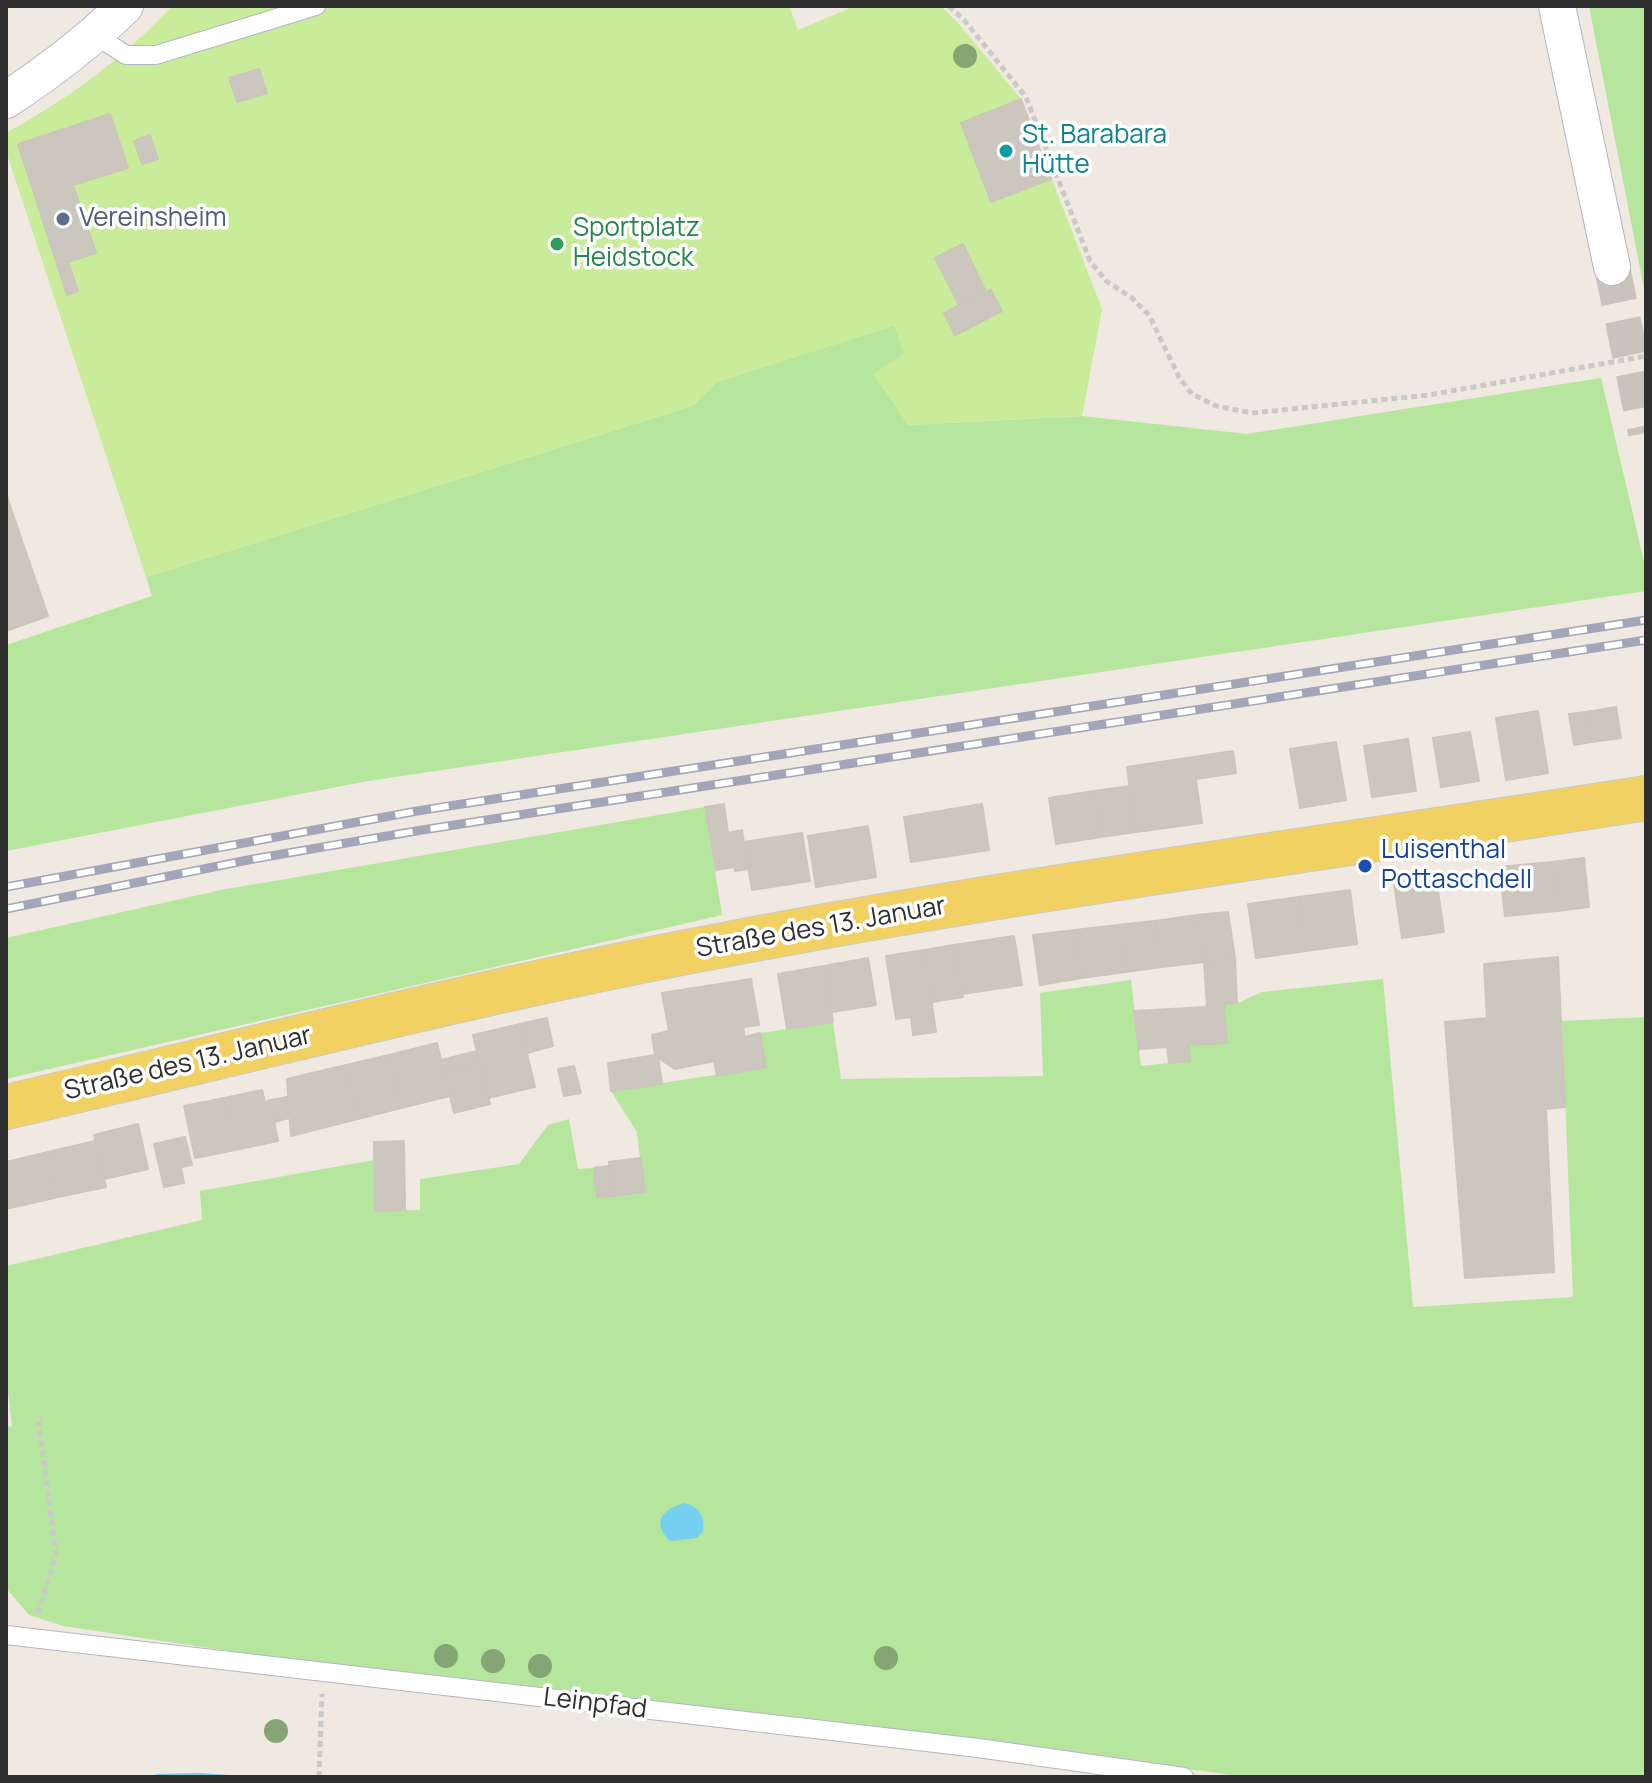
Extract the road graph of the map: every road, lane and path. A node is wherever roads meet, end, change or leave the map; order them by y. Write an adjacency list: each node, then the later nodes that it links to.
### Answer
1 (125, 6): 5 (street)
2 (316, 6): 5 (lane)
3 (949, 6): 8 (path)
4 (1557, 6): 7 (street)
5 (95, 35): 6 (street)
6 (6, 100)
7 (1612, 267)
8 (1646, 356)
9 (1646, 798): 10 (main road, Straße des 13. Januar)
10 (6, 1107)
11 (38, 1416): 13 (path)
12 (6, 1635): 13 (lane, Leinpfad)
13 (30, 1637): 16 (lane, Leinpfad)
14 (322, 1703): 15 (path)
15 (319, 1777)
16 (1184, 1777)

